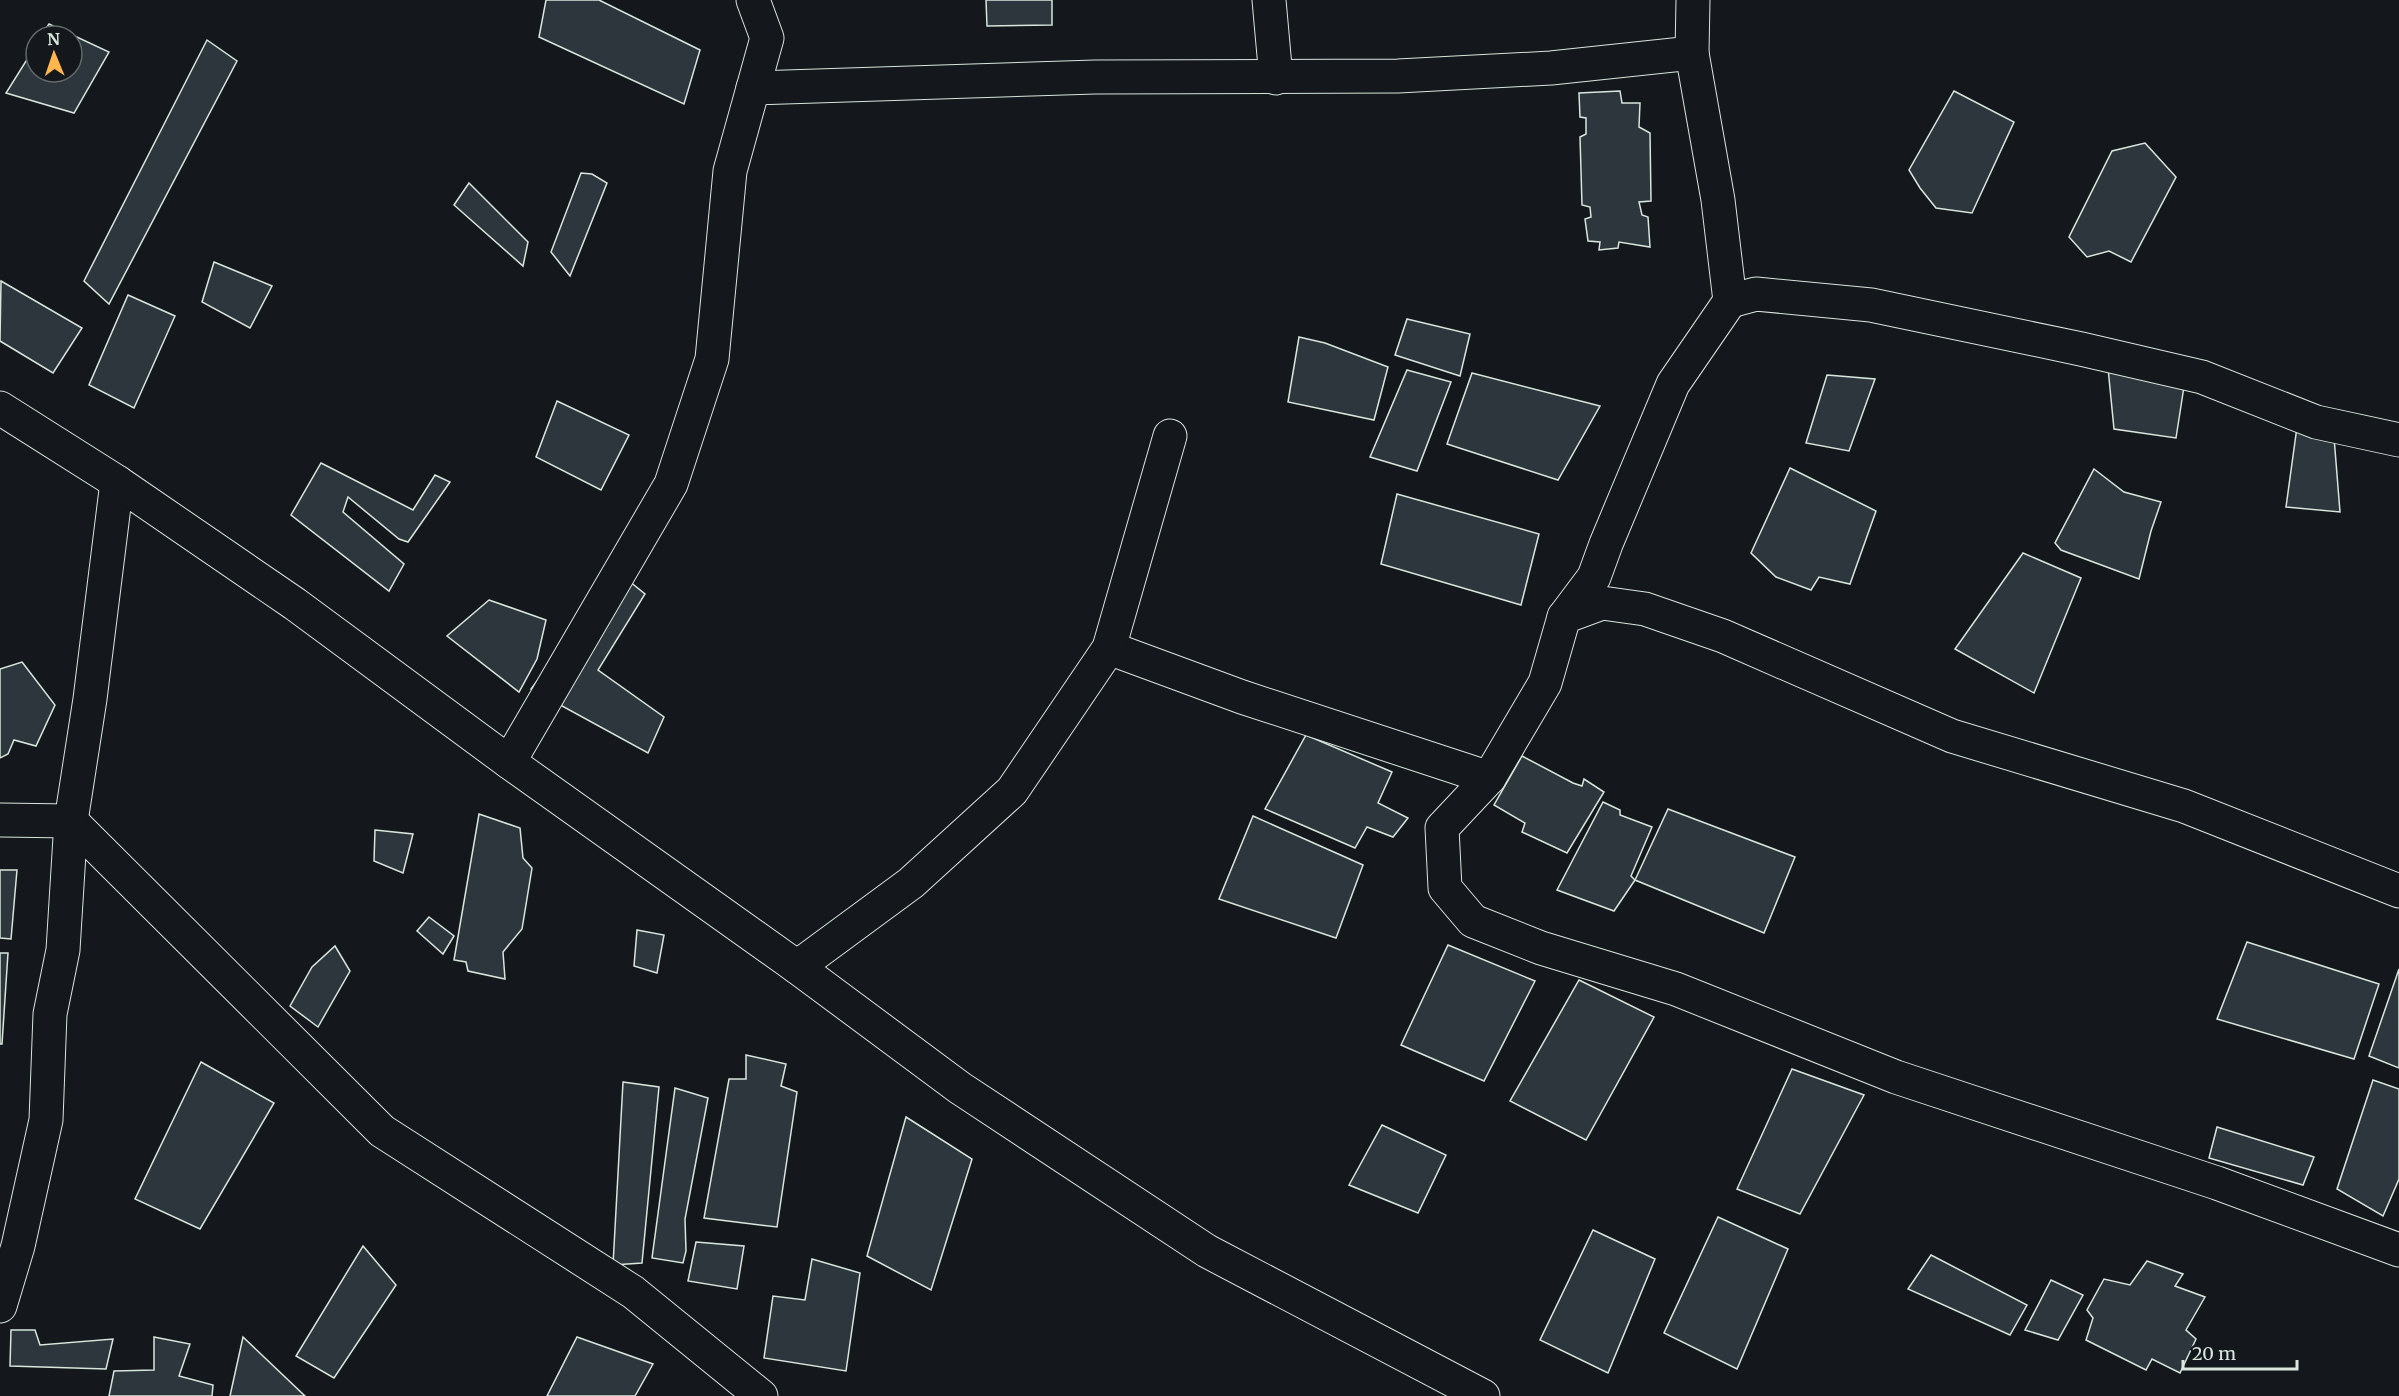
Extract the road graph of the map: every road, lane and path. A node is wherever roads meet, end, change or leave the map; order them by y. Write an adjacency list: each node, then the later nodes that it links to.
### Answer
1 (753, 0): 6 (street)
2 (1269, 0): 5 (street)
3 (1694, 0): 4 (street)
4 (1692, 53): 5 (street); 7 (street)
5 (1276, 78): 6 (street)
6 (753, 88): 14 (street)
7 (1730, 301): 10 (street); 12 (street)
8 (0, 408): 11 (street)
9 (1170, 436): 13 (street)
10 (2399, 440)
11 (117, 482): 14 (street); 17 (street)
12 (1564, 616): 15 (street); 18 (street)
13 (1109, 648): 15 (street); 19 (street)
14 (509, 762): 19 (street)
15 (1489, 778): 20 (street)
16 (0, 820): 17 (street)
17 (71, 821): 21 (street); 22 (street)
18 (2399, 891)
19 (797, 967): 23 (street)
20 (2399, 1250)
21 (0, 1306)
22 (761, 1396)
23 (1483, 1396)

